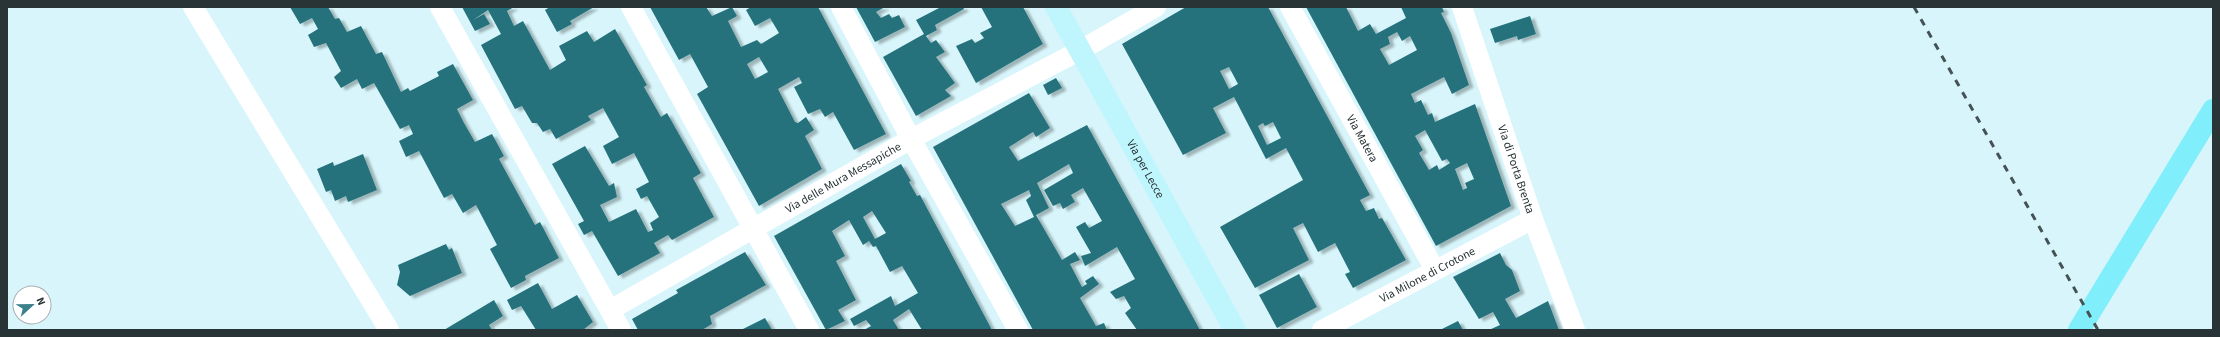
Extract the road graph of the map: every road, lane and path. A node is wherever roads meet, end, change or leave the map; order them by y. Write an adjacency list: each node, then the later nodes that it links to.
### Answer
1 (193, 7): 16 (street)
2 (440, 7): 15 (street)
3 (631, 7): 13 (street)
4 (840, 7): 11 (street)
5 (1056, 7): 9 (street, Via per Lecce)
6 (1156, 7): 9 (street, Via delle Mura Messapiche)
7 (1290, 7): 14 (street, Via Matera)
8 (1462, 7): 12 (street, Via di Porta Brenta)
9 (1079, 50): 11 (street, Via delle Mura Messapiche); 20 (street, Via per Lecce)
10 (2213, 110): 23 (main road)
11 (911, 139): 13 (street, Via delle Mura Messapiche); 19 (street)
12 (1533, 219): 14 (street, Via Milone di Crotone); 22 (street, Via di Porta Brenta)
13 (753, 229): 15 (street, Via delle Mura Messapiche); 18 (street)
14 (1435, 270): 21 (street, Via Milone di Crotone)
15 (610, 310): 17 (street)
16 (389, 330)
17 (621, 330)
18 (809, 330)
19 (1018, 330)
20 (1235, 330)
21 (1322, 330)
22 (1575, 330)
23 (2079, 330)

